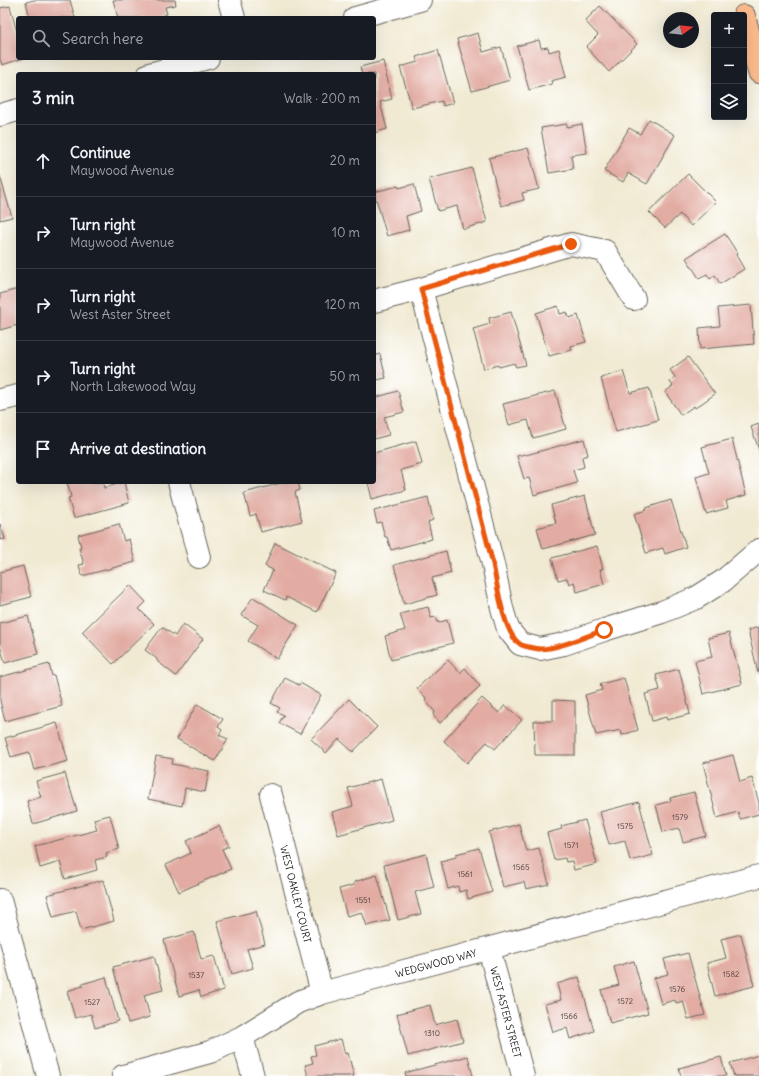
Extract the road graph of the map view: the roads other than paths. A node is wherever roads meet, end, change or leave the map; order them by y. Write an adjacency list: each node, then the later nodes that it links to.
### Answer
1 (229, 0): 4 (street)
2 (420, 0): 5 (street)
3 (740, 0): 6 (main road)
4 (233, 16)
5 (362, 16)
6 (748, 18): 9 (main road)
7 (201, 60): 8 (street)
8 (156, 72)
9 (759, 72)
10 (16, 110): 11 (street)
11 (0, 114)
12 (421, 289): 13 (street); 14 (street); 18 (street)
13 (634, 299)
14 (376, 300)
15 (16, 396): 16 (street)
16 (0, 400)
17 (180, 484): 19 (street)
18 (759, 550)
19 (199, 557)
20 (271, 796): 24 (street, WEST OAKLEY COURT)
21 (759, 876): 23 (street, WEDGWOOD WAY)
22 (0, 900): 26 (street)
23 (489, 949): 24 (street, WEDGWOOD WAY); 29 (street, WEST ASTER STREET)
24 (322, 993): 25 (street, WEDGWOOD WAY)
25 (242, 1037): 27 (street, WEDGWOOD WAY); 28 (street)
26 (48, 1076)
27 (123, 1076)
28 (253, 1076)
29 (523, 1076)

